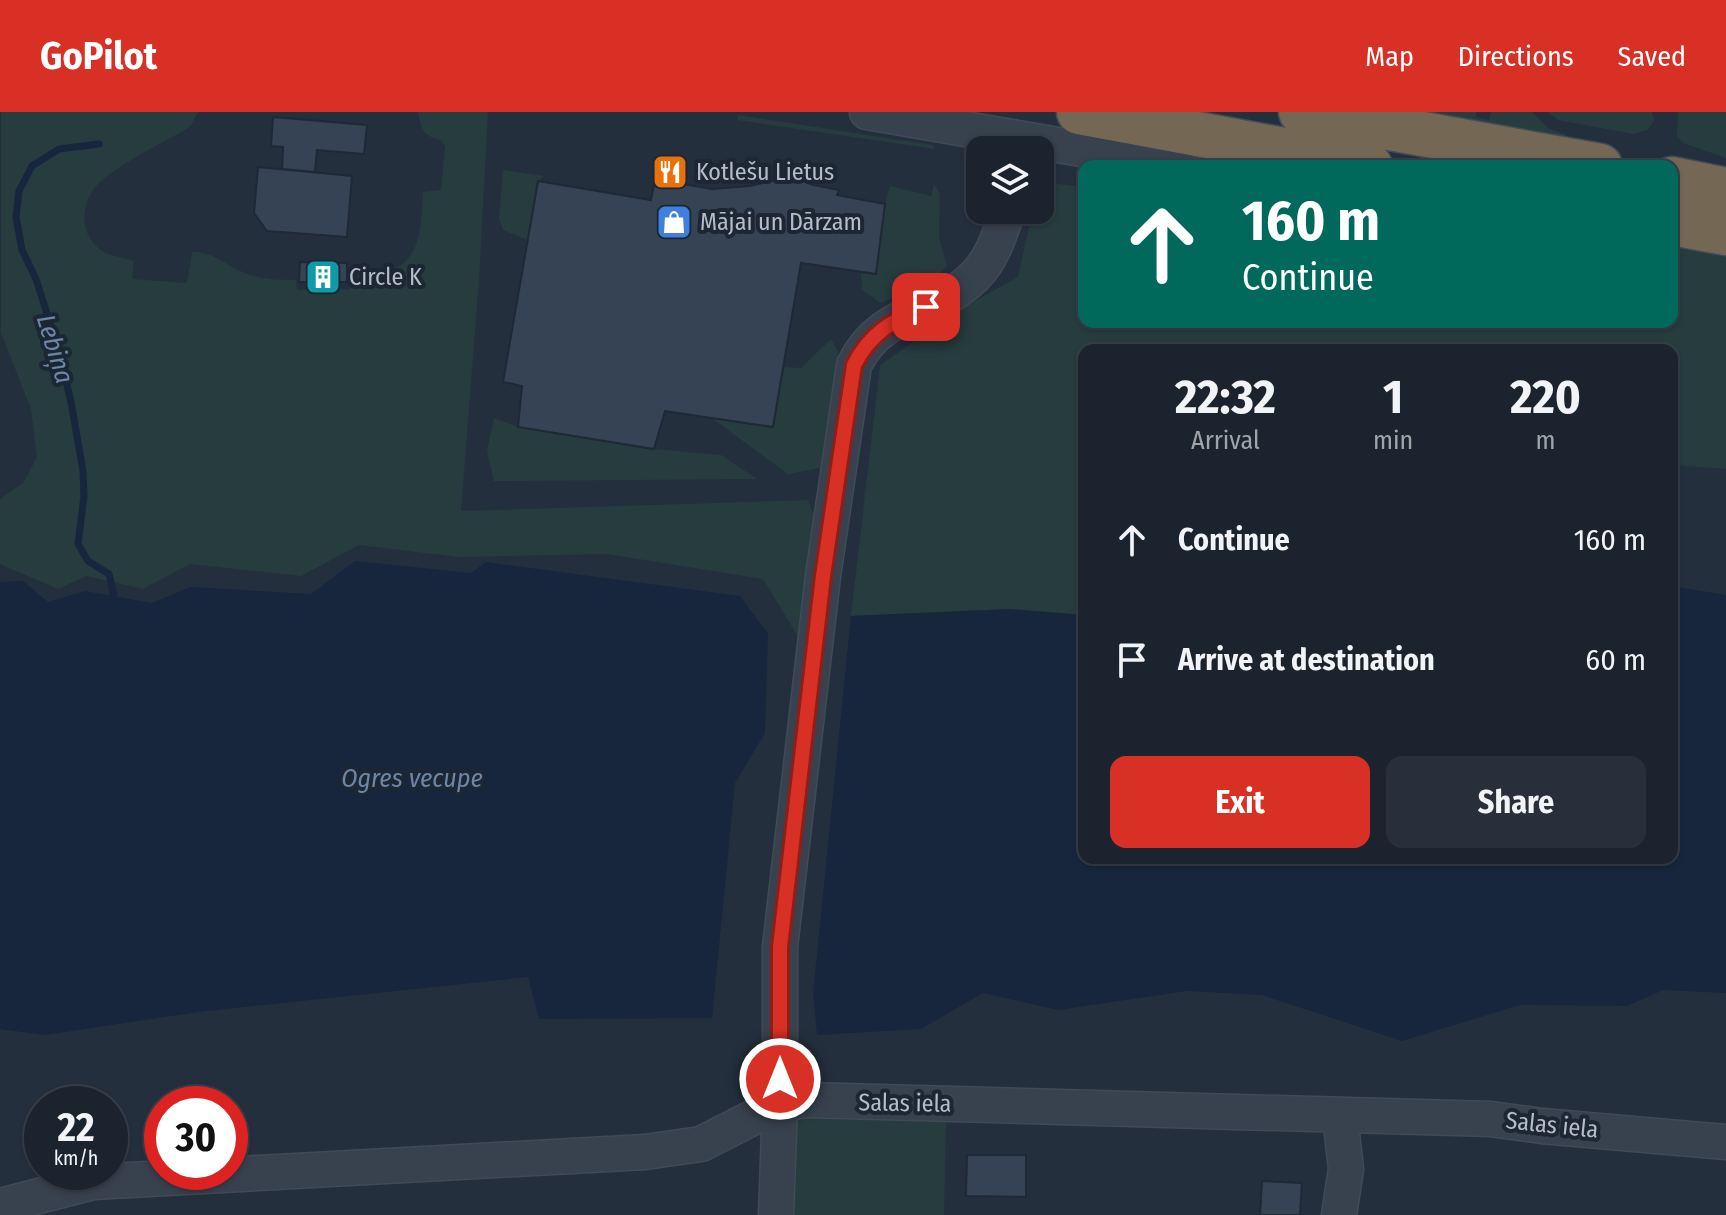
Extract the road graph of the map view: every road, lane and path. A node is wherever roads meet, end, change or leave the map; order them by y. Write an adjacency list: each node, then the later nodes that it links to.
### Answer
1 (867, 112): 4 (street)
2 (1079, 112): 7 (highway)
3 (1316, 114): 8 (highway)
4 (983, 136)
5 (1054, 149): 6 (street)
6 (1135, 160)
7 (1338, 160)
8 (1567, 160)
9 (1678, 180): 10 (highway)
10 (1726, 190)
11 (1003, 224): 14 (street)
12 (1678, 224): 13 (highway)
13 (1726, 233)
14 (780, 1104): 15 (street, Salas iela); 17 (street, Salas iela); 18 (street)
15 (1340, 1116): 16 (street, Salas iela); 19 (street)
16 (1726, 1142)
17 (0, 1206)
18 (776, 1215)
19 (1339, 1215)

